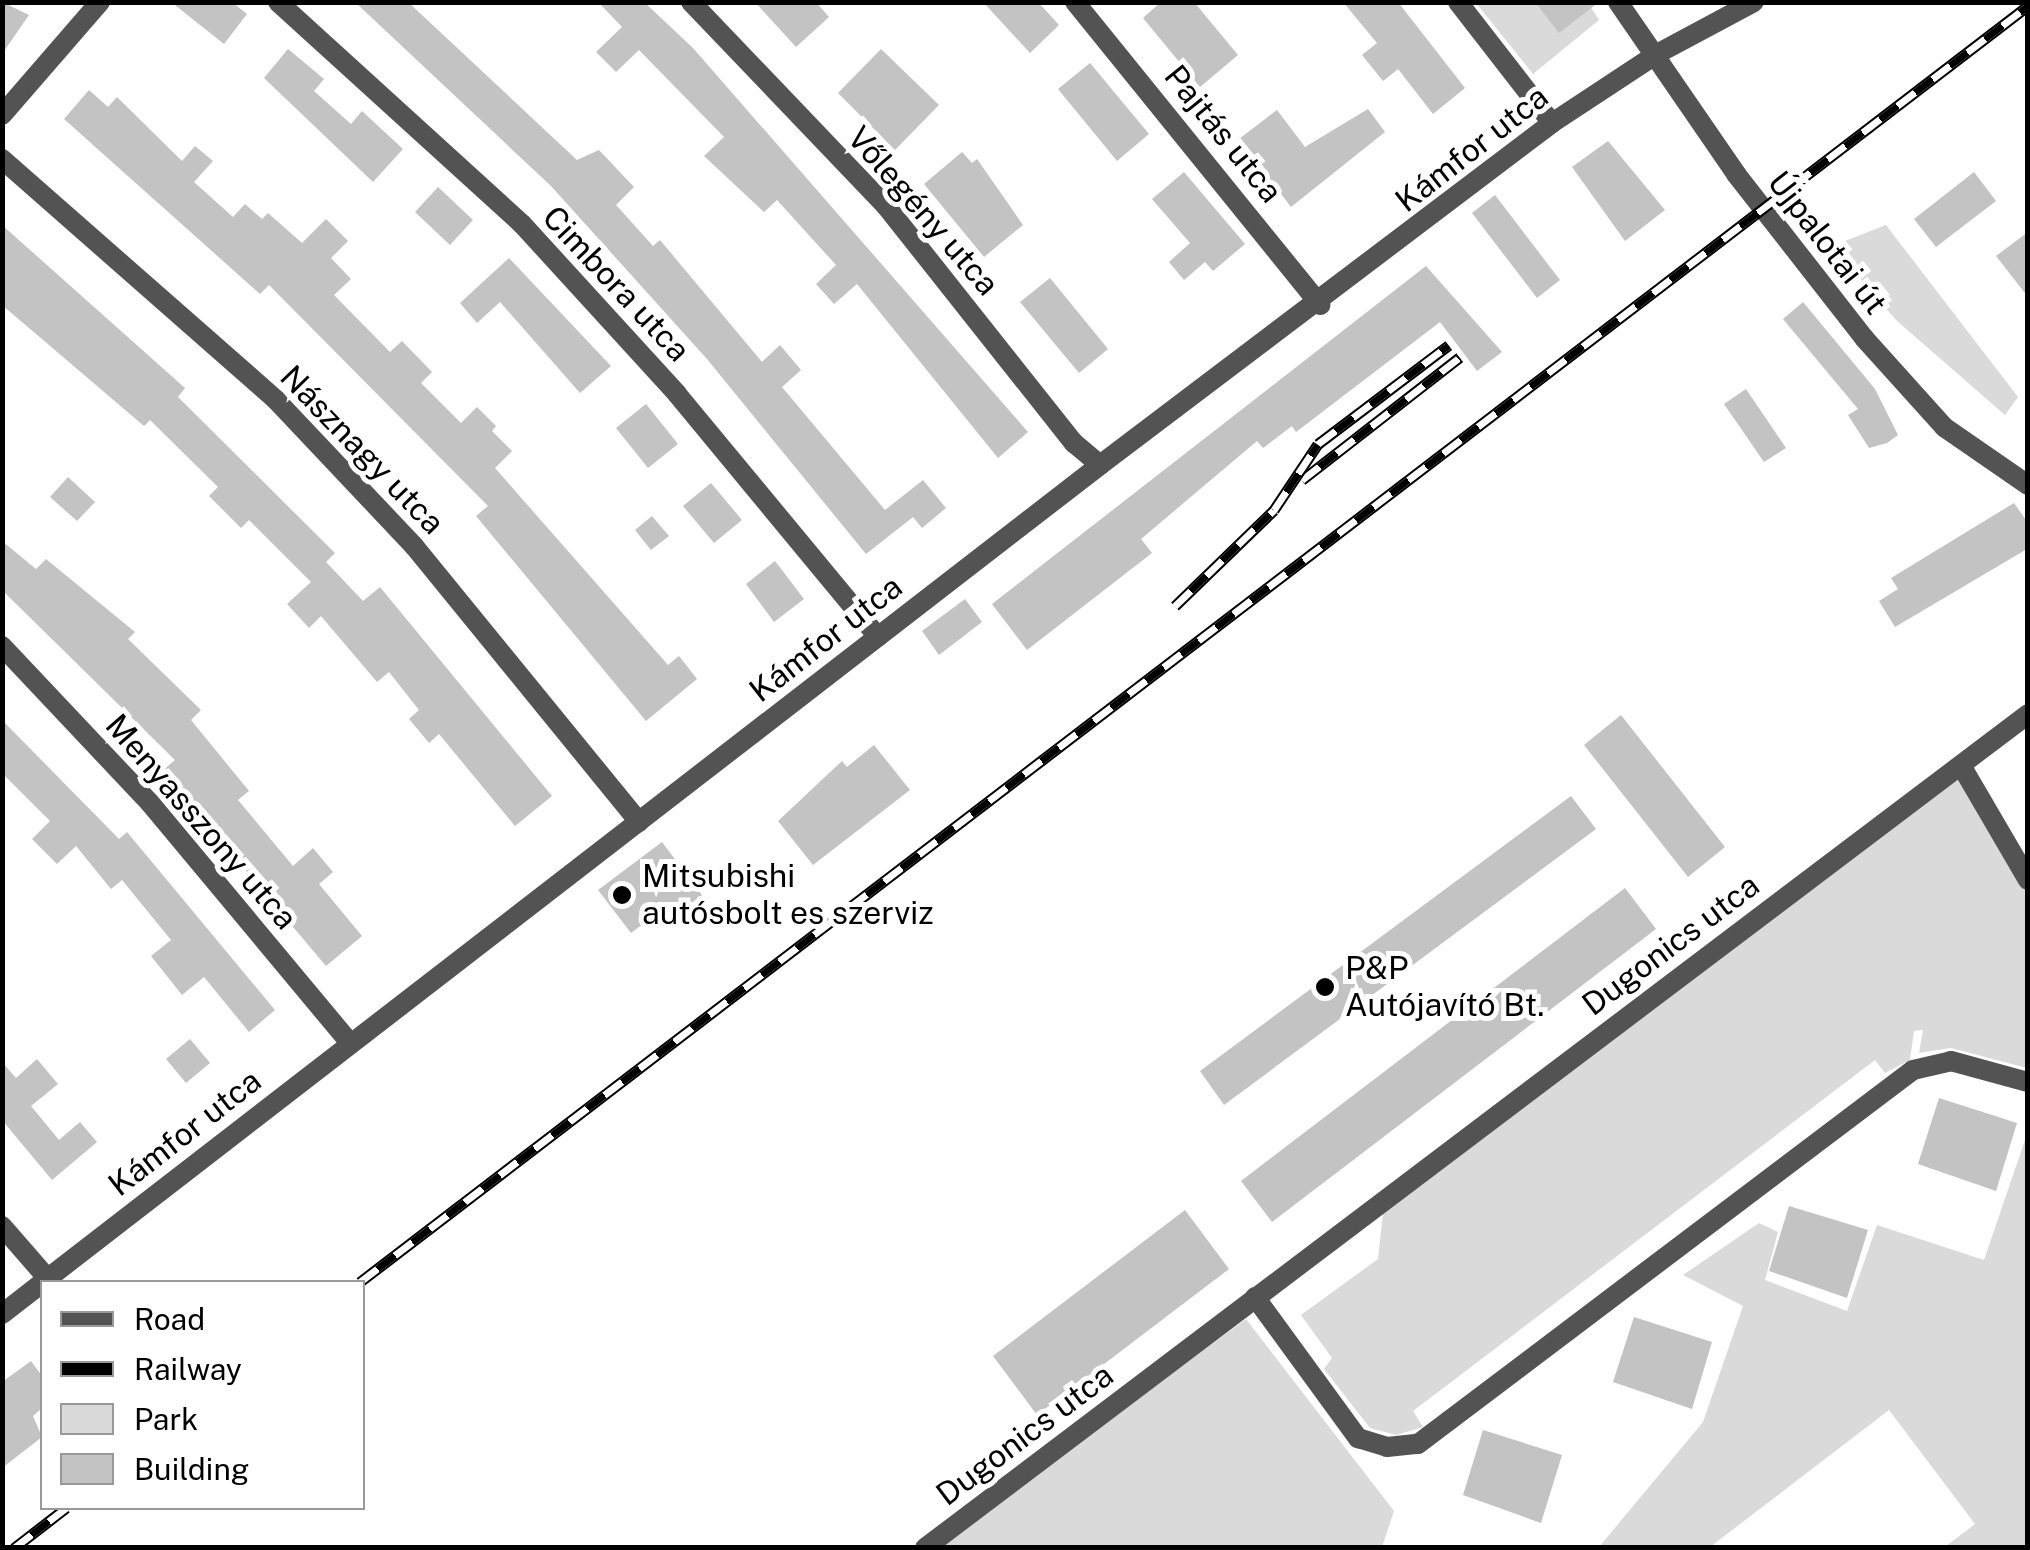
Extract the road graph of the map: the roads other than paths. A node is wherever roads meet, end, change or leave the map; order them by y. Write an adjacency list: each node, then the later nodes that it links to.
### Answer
1 (100, 2): 9 (street)
2 (278, 2): 15 (street, Cimbora utca)
3 (691, 2): 13 (street, Vőlegény utca)
4 (1075, 2): 12 (street, Pajtás utca)
5 (1458, 2): 10 (street)
6 (1618, 2): 8 (street, Újpalotai út)
7 (1754, 2): 8 (street, Kámfor utca)
8 (1655, 55): 10 (street, Kámfor utca); 14 (street, Újpalotai út)
9 (2, 116)
10 (1552, 123): 12 (street, Kámfor utca)
11 (2, 159): 19 (street, Násznagy utca)
12 (1320, 306): 13 (street, Kámfor utca)
13 (1100, 465): 15 (street, Kámfor utca)
14 (2028, 486)
15 (878, 636): 19 (street, Kámfor utca)
16 (2, 646): 21 (street, Menyasszony utca)
17 (2028, 714): 18 (street, Dugonics utca)
18 (1962, 767): 20 (street); 27 (street, Dugonics utca)
19 (639, 822): 21 (street, Kámfor utca)
20 (2028, 880)
21 (349, 1042): 25 (street, Kámfor utca)
22 (2019, 1078): 27 (street)
23 (2, 1226): 24 (street)
24 (43, 1280)
25 (48, 1280)
26 (40, 1286): 28 (street, Kámfor utca)
27 (1255, 1297): 29 (street, Dugonics utca)
28 (2, 1314)
29 (925, 1548)

